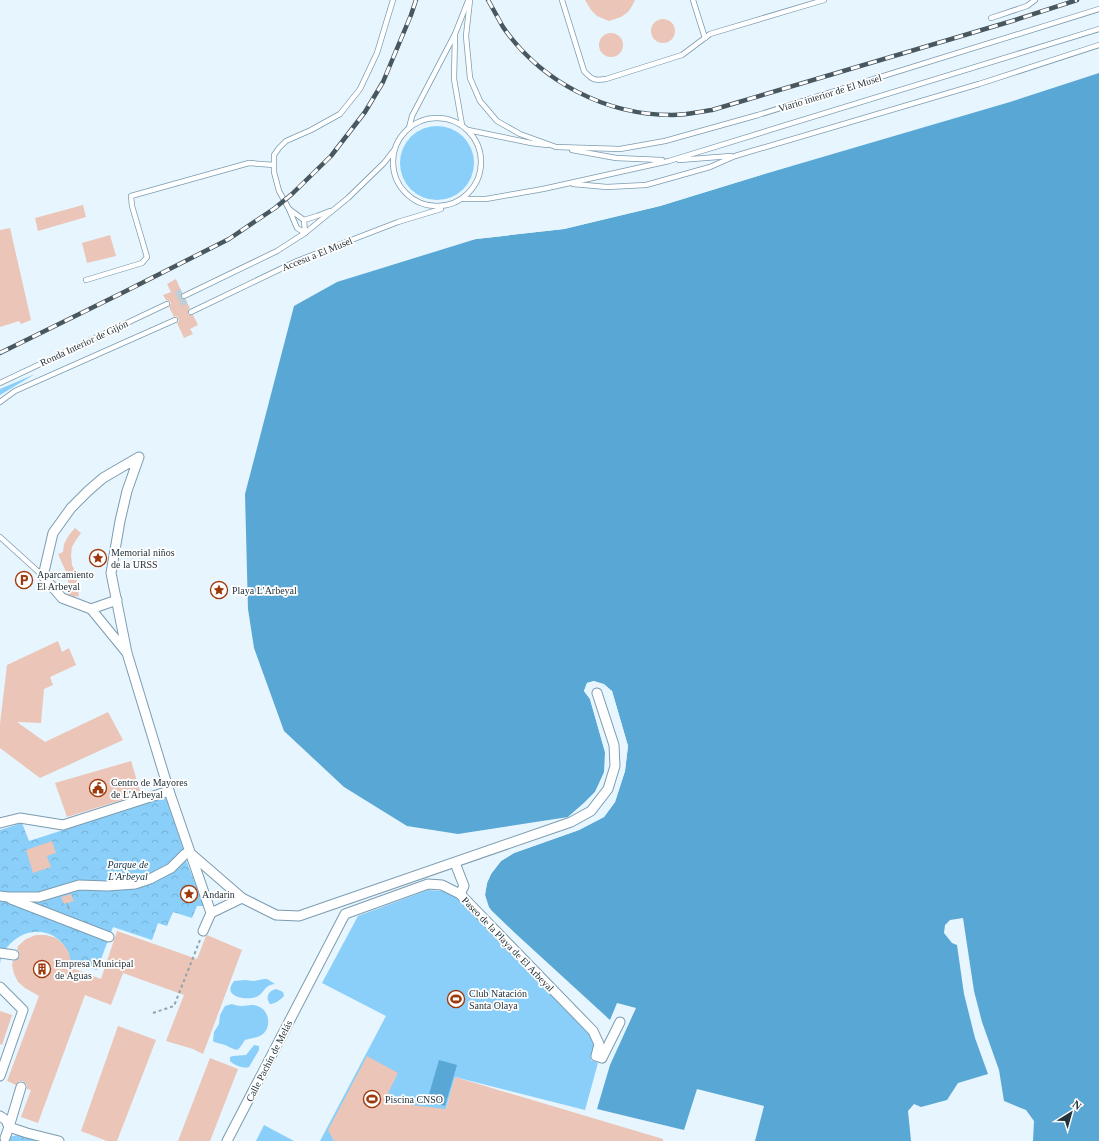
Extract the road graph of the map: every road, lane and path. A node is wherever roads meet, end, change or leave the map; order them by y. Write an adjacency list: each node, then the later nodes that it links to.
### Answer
1 (393, 0): 20 (lane)
2 (469, 0): 10 (lane); 16 (lane, Viario interior de El Musel)
3 (562, 0): 11 (lane)
4 (694, 0): 11 (lane)
5 (824, 0): 11 (lane)
6 (1035, 0): 8 (lane)
7 (1099, 9): 16 (lane, Viario interior de El Musel)
8 (991, 18)
9 (1099, 29): 19 (lane, Viario interior de El Musel)
10 (455, 34): 13 (lane); 14 (lane)
11 (705, 38)
12 (1099, 45): 18 (lane, Viario interior de El Musel)
13 (462, 125): 14 (lane, Accesu a El Musel); 15 (lane, Accesu a El Musel)
14 (409, 128): 17 (lane, Accesu a El Musel)
15 (468, 130): 16 (lane, Viario interior de El Musel); 22 (lane, Accesu a El Musel)
16 (556, 147): 19 (lane, Viario interior de El Musel)
17 (395, 149): 23 (lane, Accesu a El Musel); 25 (lane, Accesu a El Musel)
18 (735, 156): 19 (lane, Viario interior de El Musel); 21 (lane, Viario interior de El Musel)
19 (669, 161): 21 (lane, Viario interior de El Musel)
20 (274, 165): 24 (lane); 28 (lane)
21 (567, 184): 22 (lane, Viario interior de El Musel)
22 (464, 199): 23 (lane, Accesu a El Musel)
23 (448, 206): 31 (lane, Accesu a El Musel)
24 (289, 208): 26 (lane); 27 (lane)
25 (335, 209): 26 (lane); 27 (lane, Accesu a El Musel)
26 (304, 220): 27 (lane)
27 (305, 233): 29 (lane, Accesu a El Musel)
28 (86, 280)
29 (184, 296)
30 (167, 304): 33 (lane, Ronda Interior de Gijón)
31 (191, 312)
32 (175, 320): 34 (lane)
33 (0, 383)
34 (0, 402)
35 (0, 537): 36 (lane)
36 (44, 576): 37 (street); 38 (street)
37 (116, 600): 38 (street); 39 (street)
38 (91, 609): 39 (street)
39 (127, 653): 41 (street)
40 (597, 693): 44 (street)
41 (169, 791): 42 (street); 43 (street)
42 (0, 823)
43 (190, 853): 46 (street); 47 (street); 49 (street)
44 (454, 863): 45 (street); 48 (street)
45 (460, 894): 50 (street, Paseo de la Playa de El Arbeyal); 57 (street, Paseo de la Playa de El Arbeyal)
46 (4, 897): 52 (street)
47 (242, 898): 48 (street); 49 (street)
48 (341, 901): 50 (street)
49 (211, 913): 51 (street)
50 (345, 914): 65 (street, Calle Pachín de Melás)
51 (203, 931): 56 (path)
52 (109, 937)
53 (0, 953): 54 (street)
54 (14, 955)
55 (0, 987): 58 (street)
56 (153, 1013)
57 (620, 1022)
58 (0, 1076)
59 (21, 1087): 61 (street)
60 (0, 1116): 61 (street)
61 (9, 1127): 62 (street); 63 (street)
62 (27, 1133): 63 (street); 64 (street)
63 (2, 1139)
64 (59, 1141)
65 (227, 1141)

